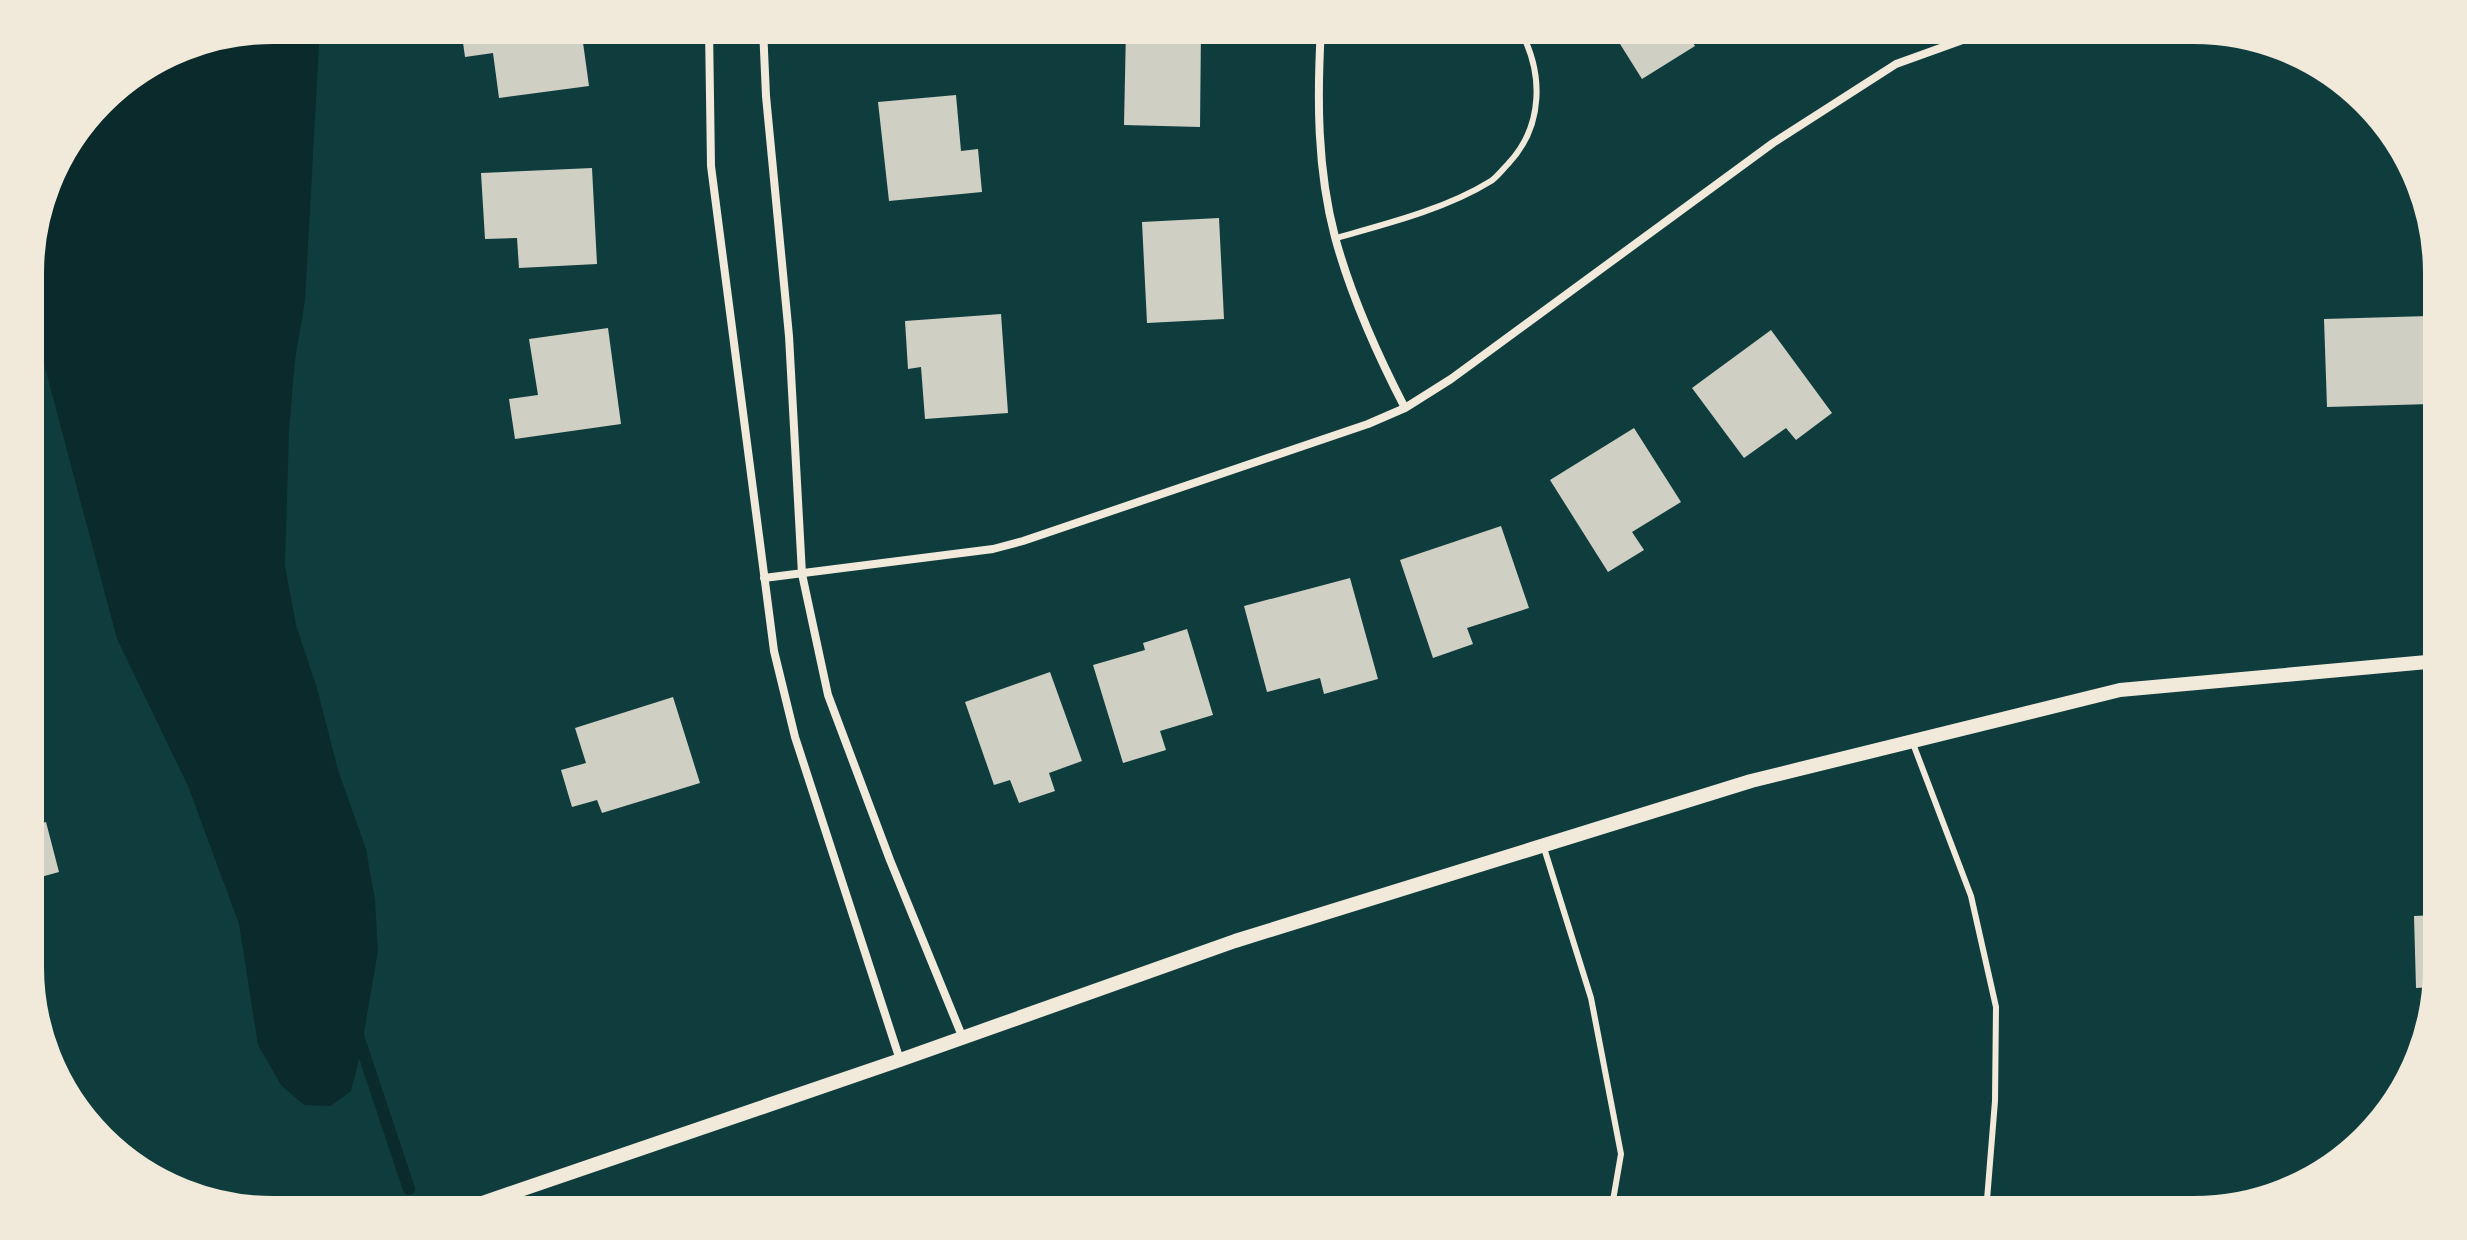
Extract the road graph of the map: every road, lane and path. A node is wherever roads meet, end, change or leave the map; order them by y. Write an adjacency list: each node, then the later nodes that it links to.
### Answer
1 (709, 42): 9 (street)
2 (764, 42): 8 (street)
3 (1321, 42): 6 (street)
4 (1524, 42): 6 (lane)
5 (1957, 42): 7 (street)
6 (1336, 238): 7 (street)
7 (1405, 408): 8 (street)
8 (802, 574): 9 (street); 13 (street)
9 (764, 578): 14 (street)
10 (2425, 662): 11 (street)
11 (1912, 741): 12 (street); 17 (lane)
12 (1543, 844): 13 (street); 16 (lane)
13 (962, 1036): 14 (street)
14 (900, 1060): 15 (street)
15 (497, 1198)
16 (1613, 1198)
17 (1987, 1198)

